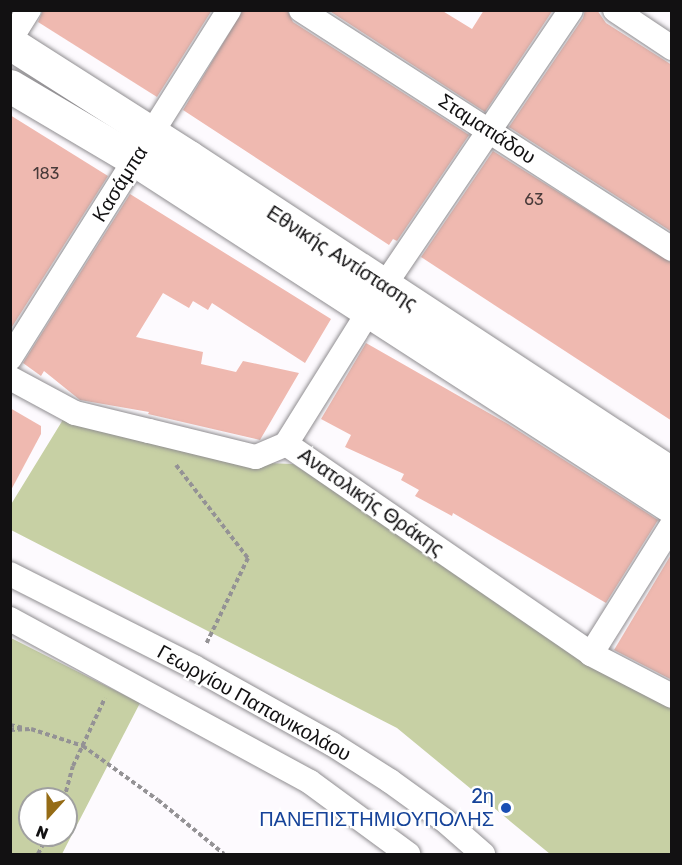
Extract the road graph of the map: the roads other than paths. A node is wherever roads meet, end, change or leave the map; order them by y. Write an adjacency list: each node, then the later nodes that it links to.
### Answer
1 (29, 10): 6 (street)
2 (230, 10): 10 (street, Κασάμπα)
3 (301, 10): 9 (street, Σταματιάδου)
4 (571, 10): 9 (street)
5 (615, 10): 7 (street)
6 (10, 42): 10 (main road, Εθνικής Αντίστασης)
7 (672, 48)
8 (10, 86): 10 (main road, Εθνικής Αντίστασης)
9 (489, 130): 11 (street, Σταματιάδου); 12 (street)
10 (144, 146): 12 (main road, Εθνικής Αντίστασης); 13 (street, Κασάμπα)
11 (672, 249)
12 (377, 298): 15 (street); 16 (main road, Εθνικής Αντίστασης); 17 (main road, Εθνικής Αντίστασης)
13 (10, 358)
14 (10, 378): 15 (street, Ανατολικής Θράκης)
15 (286, 444): 21 (street, Ανατολικής Θράκης)
16 (672, 474)
17 (672, 507)
18 (672, 525): 21 (street)
19 (10, 574): 24 (street, Γεωργίου Παπανικολάου)
20 (10, 619): 23 (street)
21 (591, 654): 22 (street, Ανατολικής Θράκης)
22 (672, 696)
23 (408, 855)
24 (483, 855)

